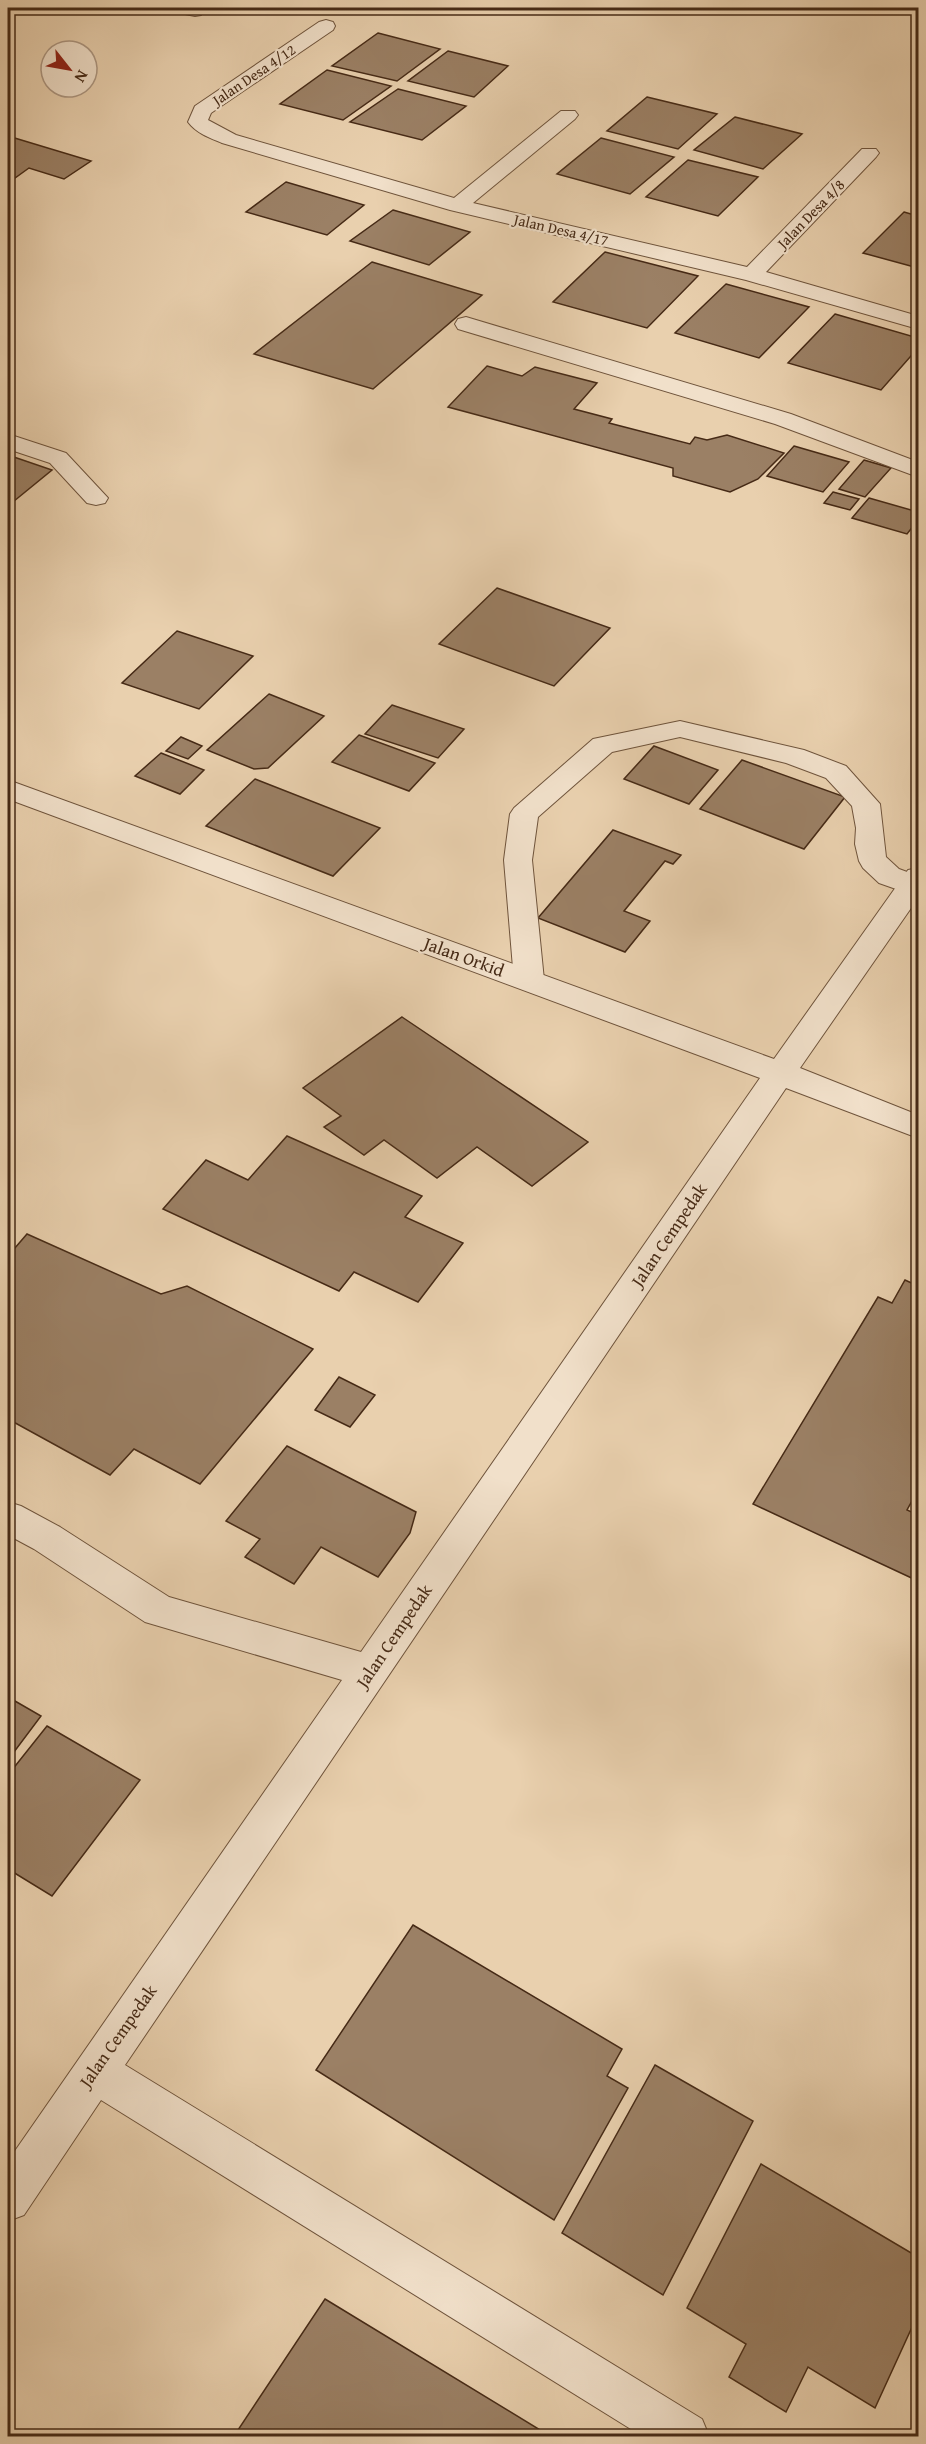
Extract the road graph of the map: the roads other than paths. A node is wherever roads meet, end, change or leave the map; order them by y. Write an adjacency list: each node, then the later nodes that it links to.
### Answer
1 (326, 26): 3 (street, Jalan Desa 4/12)
2 (568, 115): 5 (street)
3 (207, 129): 5 (street, Jalan Desa 4/17)
4 (869, 153): 6 (street, Jalan Desa 4/8)
5 (458, 206): 6 (street, Jalan Desa 4/17)
6 (752, 275): 7 (street, Jalan Desa 4/17)
7 (918, 323)
8 (466, 324): 10 (street)
9 (8, 441): 11 (street)
10 (918, 471)
11 (96, 498)
12 (8, 789): 14 (street, Jalan Orkid)
13 (916, 881): 14 (street); 15 (street, Jalan Cempedak)
14 (529, 980): 15 (street, Jalan Orkid)
15 (780, 1073): 16 (street, Jalan Orkid); 18 (street, Jalan Cempedak)
16 (918, 1128)
17 (8, 1517): 18 (street)
18 (370, 1671): 19 (street, Jalan Cempedak)
19 (94, 2071): 20 (street, Jalan Cempedak); 21 (street)
20 (8, 2199)
21 (685, 2436)

